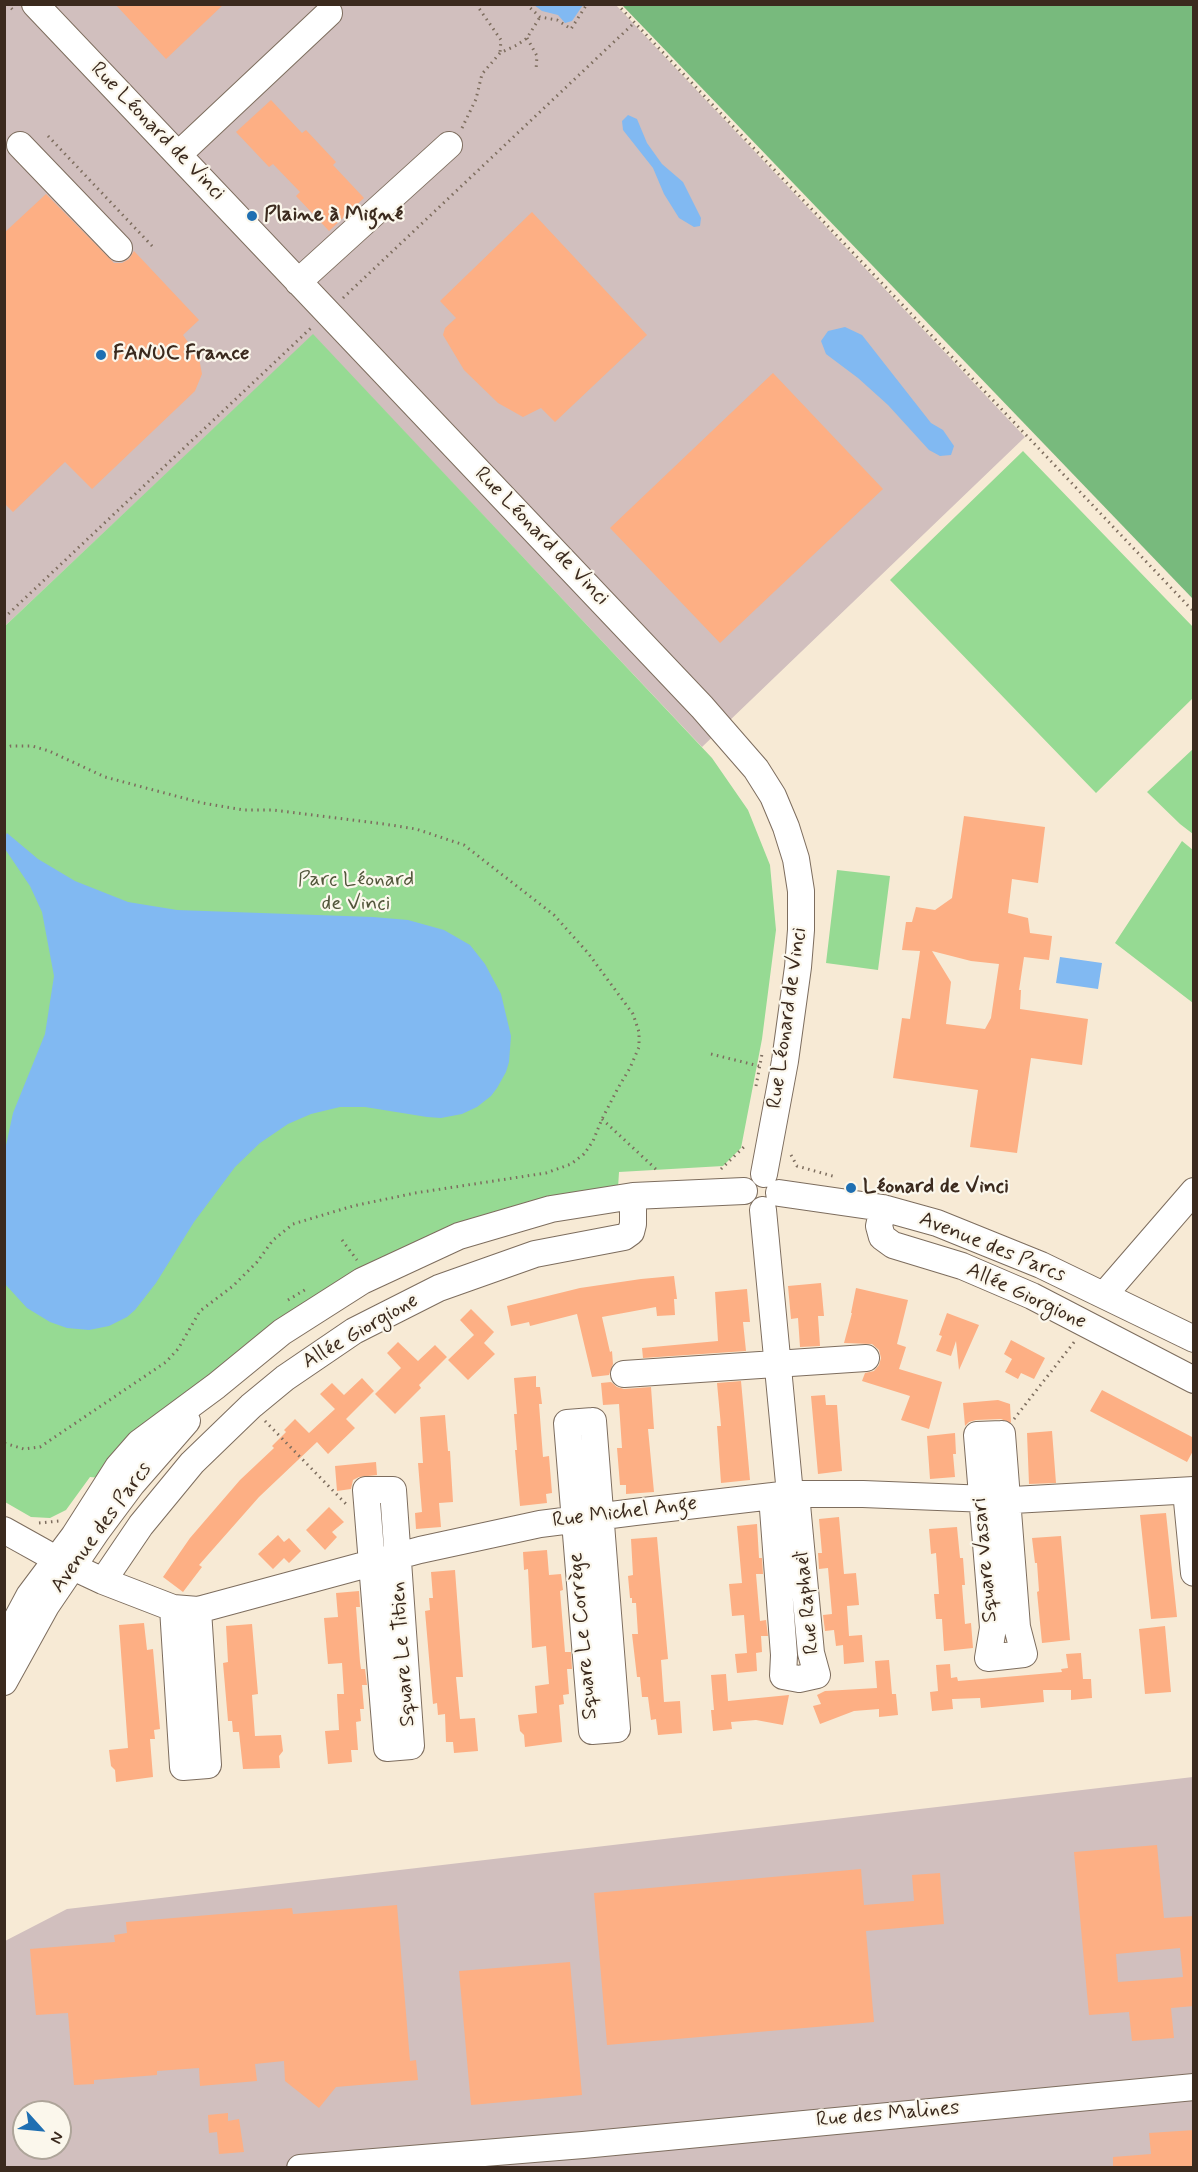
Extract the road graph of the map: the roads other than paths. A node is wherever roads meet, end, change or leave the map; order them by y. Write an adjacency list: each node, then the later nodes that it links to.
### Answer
1 (35, 4): 5 (street, Rue Léonard de Vinci)
2 (329, 13): 5 (street)
3 (20, 145): 6 (street)
4 (449, 145): 7 (street)
5 (179, 154): 7 (street, Rue Léonard de Vinci)
6 (119, 248)
7 (298, 282): 9 (street, Rue Léonard de Vinci)
8 (1194, 1191): 12 (street)
9 (769, 1192): 10 (street, Avenue des Parcs); 11 (street, Avenue des Parcs); 15 (street, Rue Raphaël)
10 (633, 1196): 26 (street, Avenue des Parcs); 29 (street, Allée Giorgione)
11 (883, 1208): 12 (street, Avenue des Parcs); 17 (street, Allée Giorgione)
12 (1104, 1295): 13 (street, Avenue des Parcs)
13 (1194, 1339)
14 (866, 1358): 15 (street)
15 (777, 1363): 16 (street); 19 (street, Rue Raphaël)
16 (624, 1374)
17 (1194, 1380)
18 (1190, 1490): 21 (street, Rue Michel Ange); 28 (street)
19 (786, 1494): 19 (street, Rue Raphaël); 20 (street, Rue Michel Ange); 22 (street, Rue Michel Ange)
20 (981, 1499): 21 (street, Rue Michel Ange); 21 (street, Square Vasari); 21 (street, Square Vasari)
21 (1008, 1500)
22 (600, 1516): 23 (street, Rue Michel Ange); 23 (street, Square Le Corrège); 23 (street, Square Le Corrège)
23 (575, 1520): 25 (street, Rue Michel Ange)
24 (4, 1530): 26 (street)
25 (398, 1556): 27 (street, Rue Michel Ange); 27 (street, Square Le Titien); 27 (street, Square Le Titien)
26 (65, 1563): 29 (street, Rue Michel Ange); 32 (street, Avenue des Parcs); 33 (street, Avenue des Parcs)
27 (371, 1563): 31 (street, Rue Michel Ange)
28 (1194, 1573)
29 (103, 1581): 30 (street, Rue Michel Ange)
30 (172, 1608): 31 (street, Rue Michel Ange); 31 (street)
31 (198, 1610)
32 (4, 1642)
33 (4, 1682)
34 (1194, 2087): 35 (street, Rue des Malines)
35 (582, 2156): 36 (street, Rue des Malines)
36 (300, 2168)

